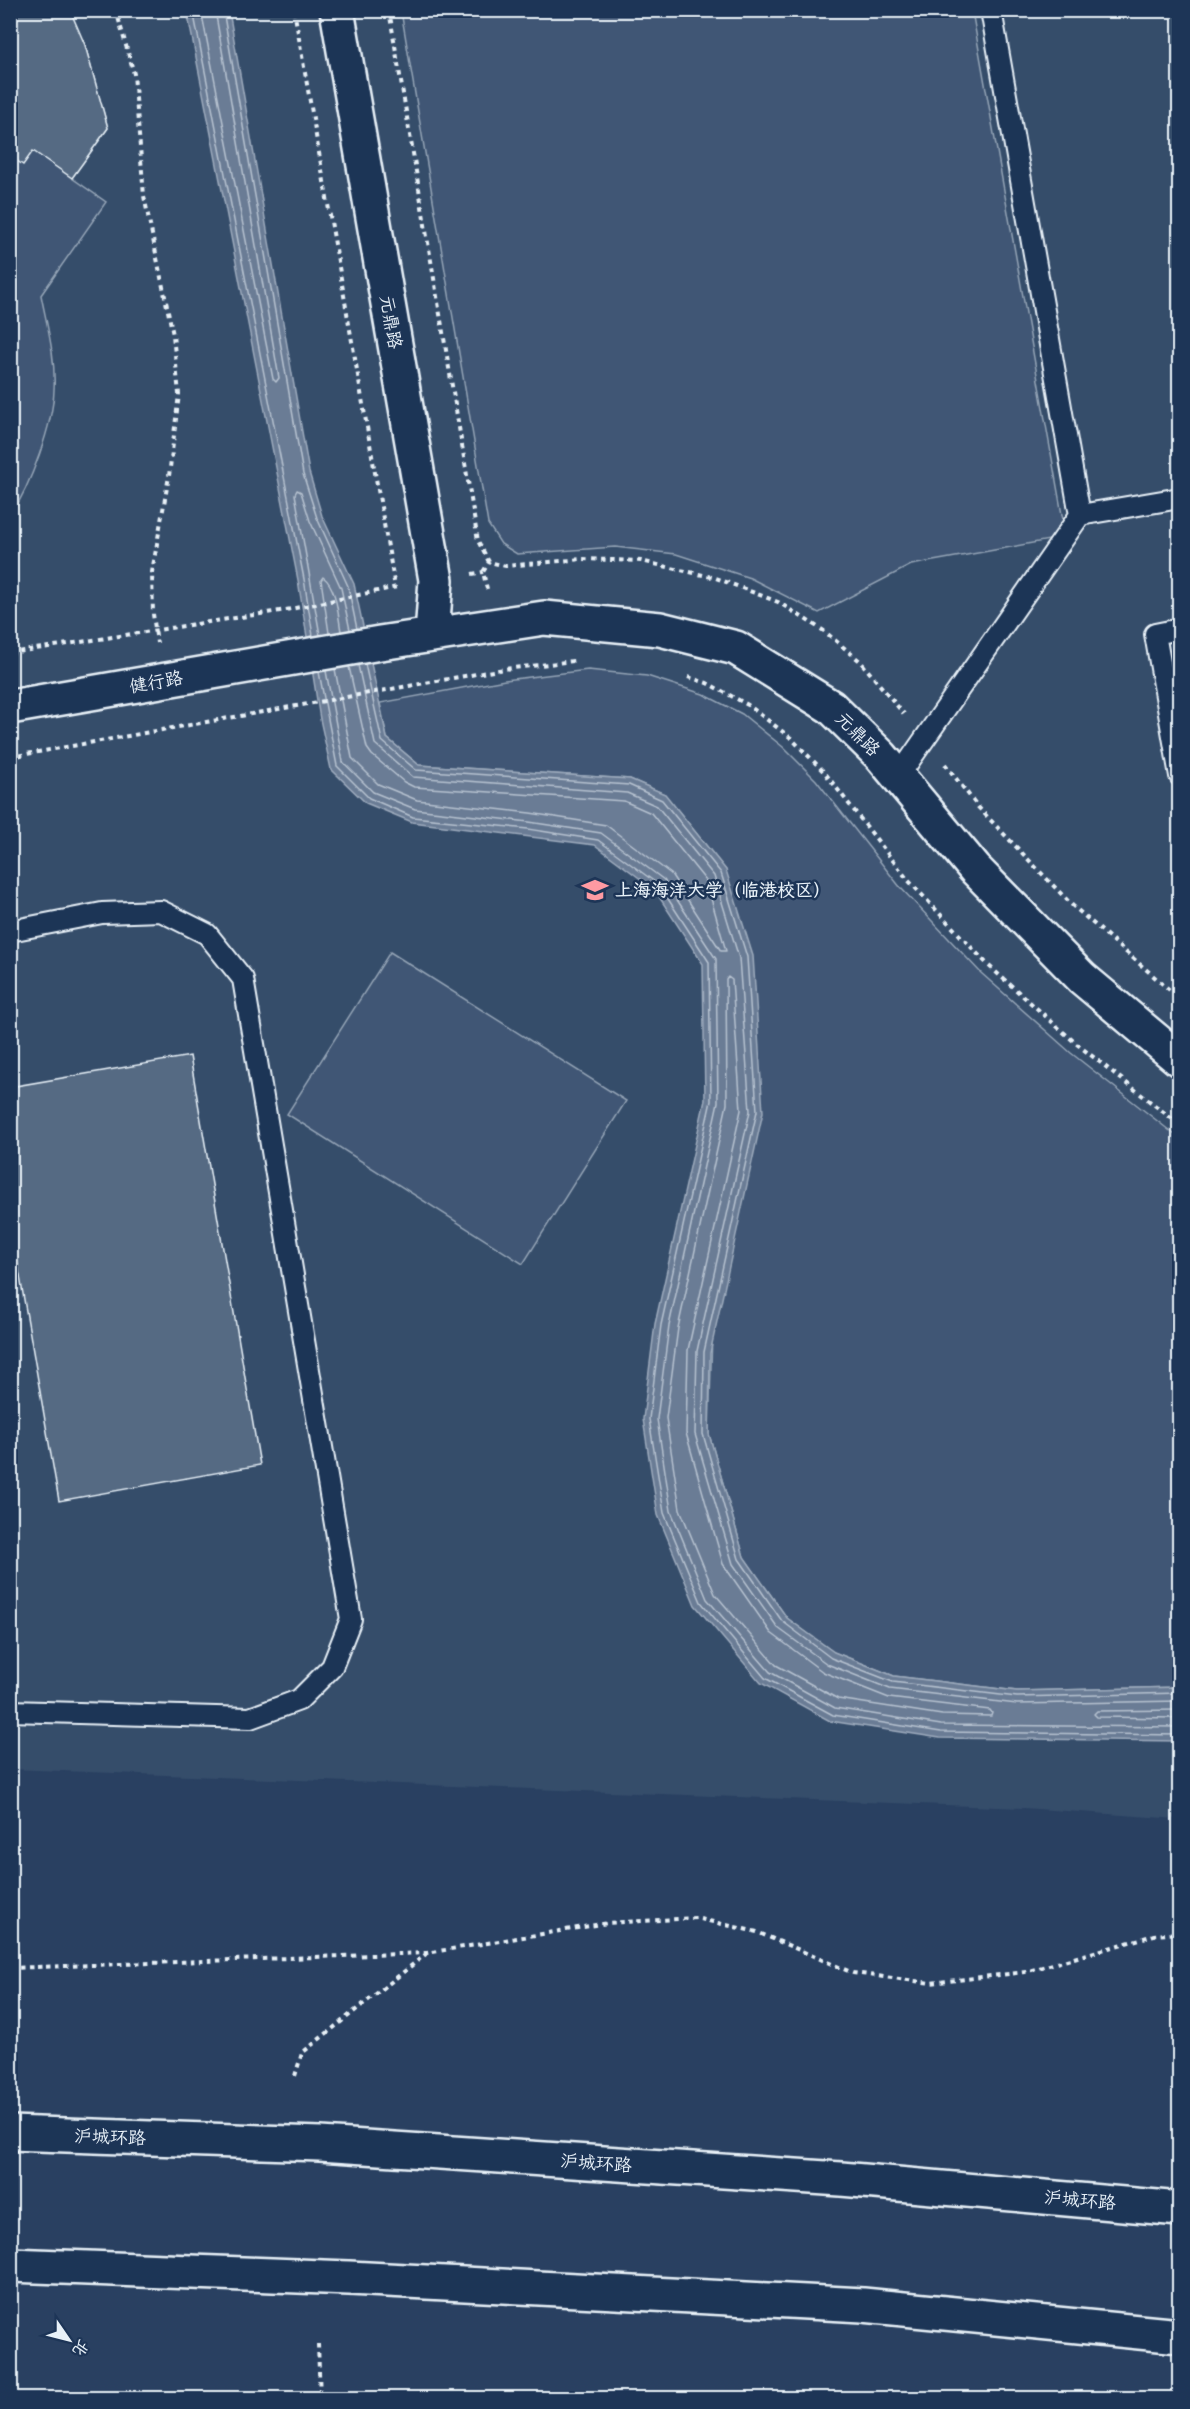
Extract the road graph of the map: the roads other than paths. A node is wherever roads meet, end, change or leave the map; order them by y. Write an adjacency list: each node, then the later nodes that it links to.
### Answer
1 (337, 10): 6 (main road, 元鼎路)
2 (991, 10): 4 (lane)
3 (1179, 498): 4 (lane)
4 (1080, 515): 10 (lane)
5 (1179, 629): 9 (lane)
6 (432, 635): 7 (main road, 元鼎路); 10 (main road, 元鼎路)
7 (380, 643): 8 (main road, 健行路)
8 (10, 707)
9 (1179, 776)
10 (898, 777): 12 (main road, 元鼎路)
11 (10, 931): 13 (lane)
12 (1179, 1060)
13 (10, 1711)
14 (10, 2133): 15 (main road, 沪城环路)
15 (1179, 2209)
16 (10, 2265): 17 (main road)
17 (1179, 2337)

